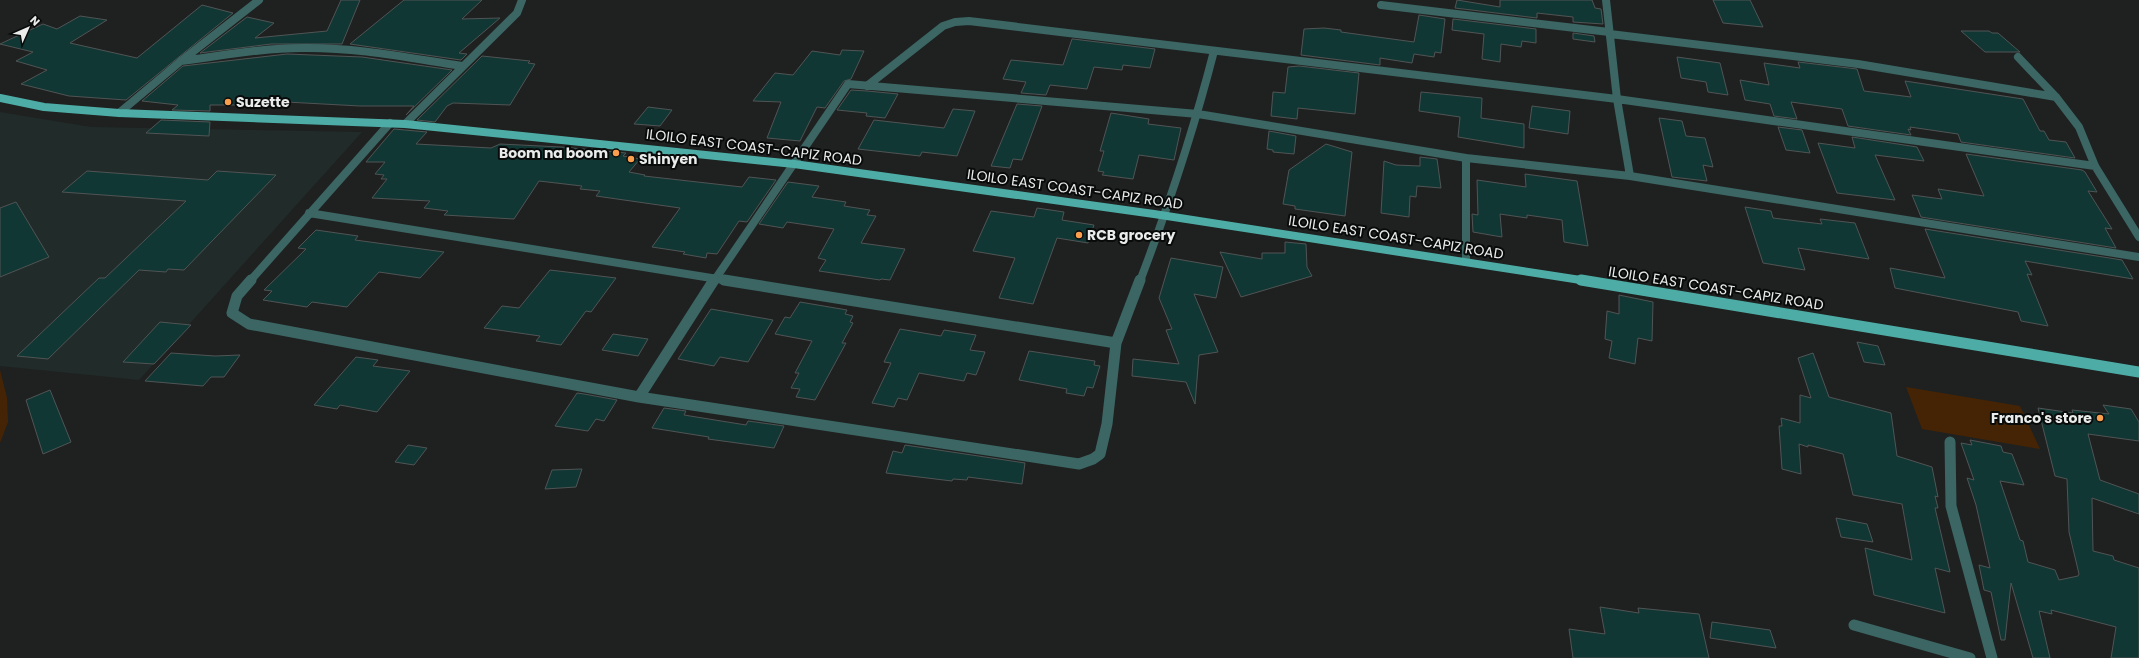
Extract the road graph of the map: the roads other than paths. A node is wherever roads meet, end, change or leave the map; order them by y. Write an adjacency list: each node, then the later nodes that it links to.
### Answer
1 (259, 0): 8 (street)
2 (522, 0): 9 (street)
3 (1606, 0): 5 (street)
4 (1382, 5): 5 (street)
5 (1610, 33): 11 (street); 13 (street)
6 (1214, 51): 10 (street); 13 (street); 15 (street)
7 (2018, 57): 11 (street)
8 (181, 61): 9 (street); 14 (street)
9 (462, 66): 17 (street)
10 (867, 86): 15 (street); 19 (street)
11 (2056, 96): 20 (street)
12 (0, 98): 14 (main road, ILOILO EAST COAST-CAPIZ ROAD)
13 (1617, 99): 20 (street); 21 (street)
14 (119, 113): 16 (main road, ILOILO EAST COAST-CAPIZ ROAD)
15 (1198, 114): 18 (street); 23 (street)
16 (390, 124): 17 (main road, ILOILO EAST COAST-CAPIZ ROAD); 22 (street)
17 (405, 124): 19 (main road, ILOILO EAST COAST-CAPIZ ROAD)
18 (1466, 158): 21 (street); 26 (street)
19 (794, 164): 23 (main road, ILOILO EAST COAST-CAPIZ ROAD); 27 (street)
20 (2094, 166): 24 (street)
21 (1630, 176): 25 (street)
22 (309, 213): 27 (street); 30 (street)
23 (1165, 216): 26 (main road, ILOILO EAST COAST-CAPIZ ROAD); 28 (street)
24 (2139, 237)
25 (2139, 258)
26 (1466, 261): 29 (main road, ILOILO EAST COAST-CAPIZ ROAD)
27 (715, 279): 28 (street); 30 (street)
28 (1116, 343): 30 (street)
29 (2139, 372)
30 (639, 397)
31 (1950, 442): 34 (street)
32 (1854, 625): 33 (street)
33 (1970, 658)
34 (1992, 658)

